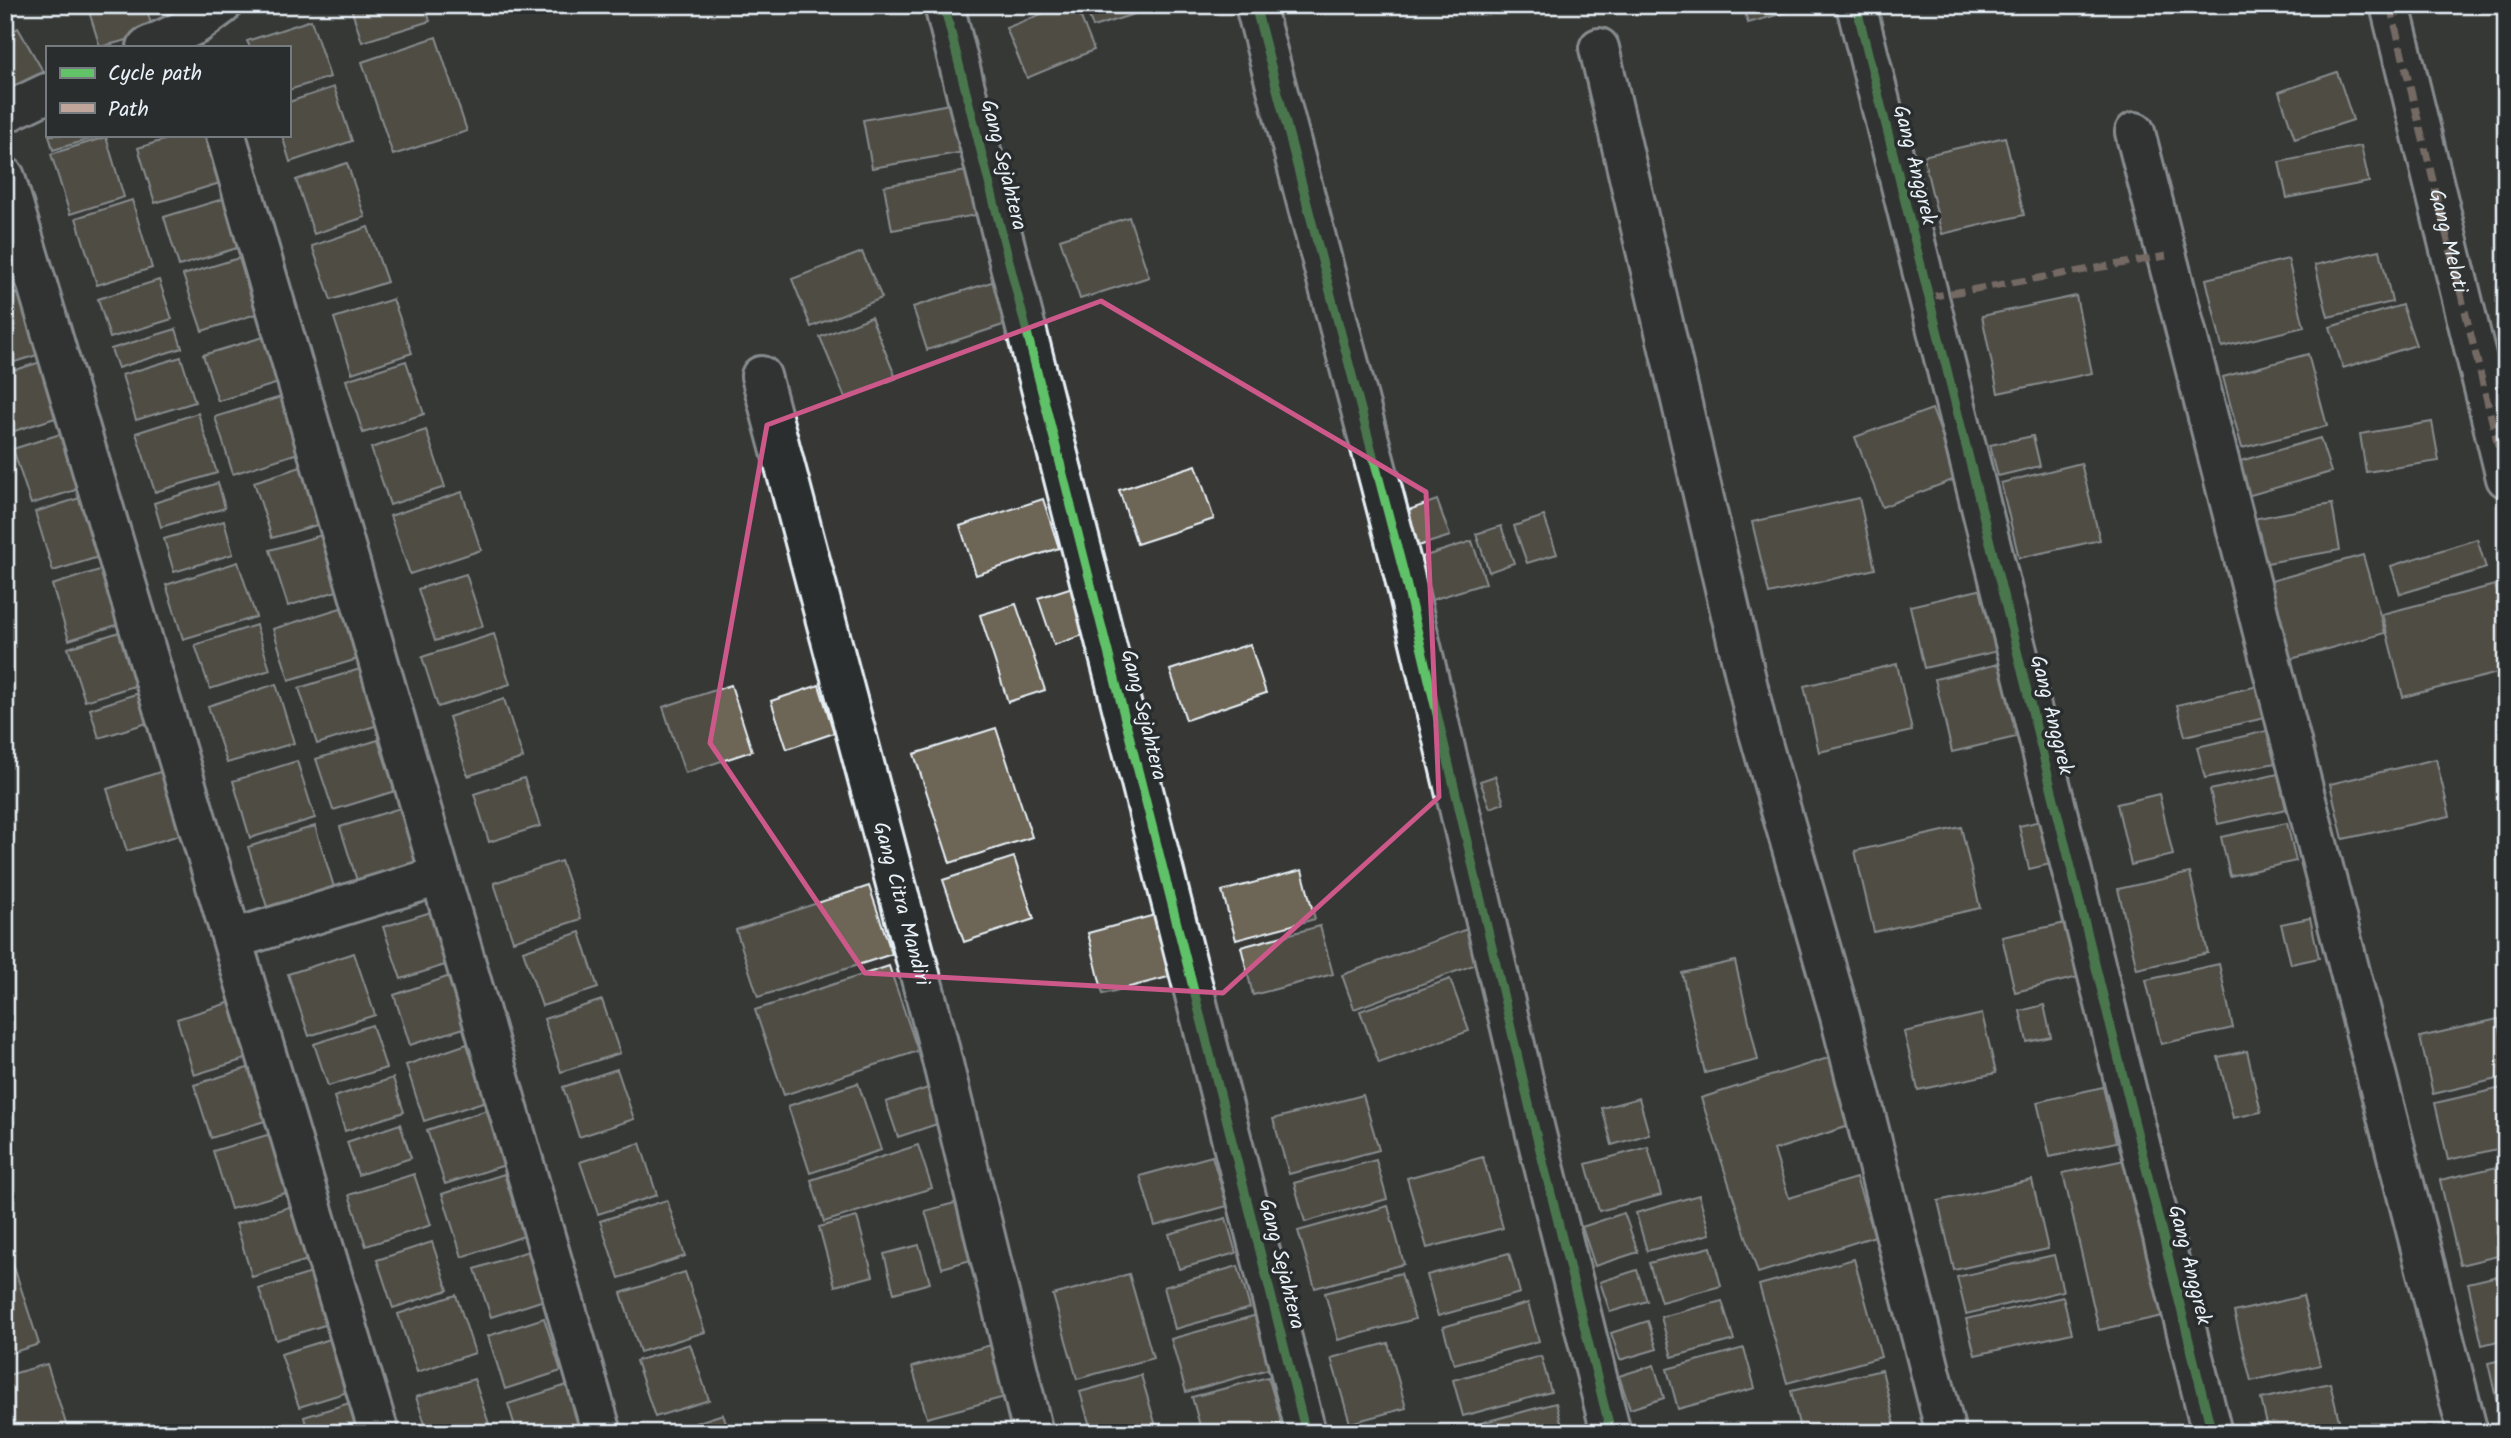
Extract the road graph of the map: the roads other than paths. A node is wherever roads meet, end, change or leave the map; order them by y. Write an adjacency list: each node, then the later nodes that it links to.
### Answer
1 (944, 5): 20 (street, Gang Sejahtera)
2 (1255, 5): 21 (street)
3 (1856, 5): 23 (street, Gang Anggrek)
4 (2390, 5): 14 (street, Gang Melati)
5 (206, 26): 6 (street)
6 (150, 46)
7 (1599, 48): 22 (street)
8 (46, 93): 9 (street)
9 (5, 113)
10 (2135, 132): 24 (street)
11 (226, 136): 15 (street)
12 (5, 177): 16 (street)
13 (761, 376): 19 (street, Gang Citra Mandiri)
14 (2506, 478)
15 (439, 876): 16 (street); 18 (street)
16 (233, 939): 17 (street)
17 (379, 1433)
18 (602, 1433)
19 (1033, 1433)
20 (1306, 1433)
21 (1611, 1433)
22 (1946, 1433)
23 (2212, 1433)
24 (2468, 1433)

